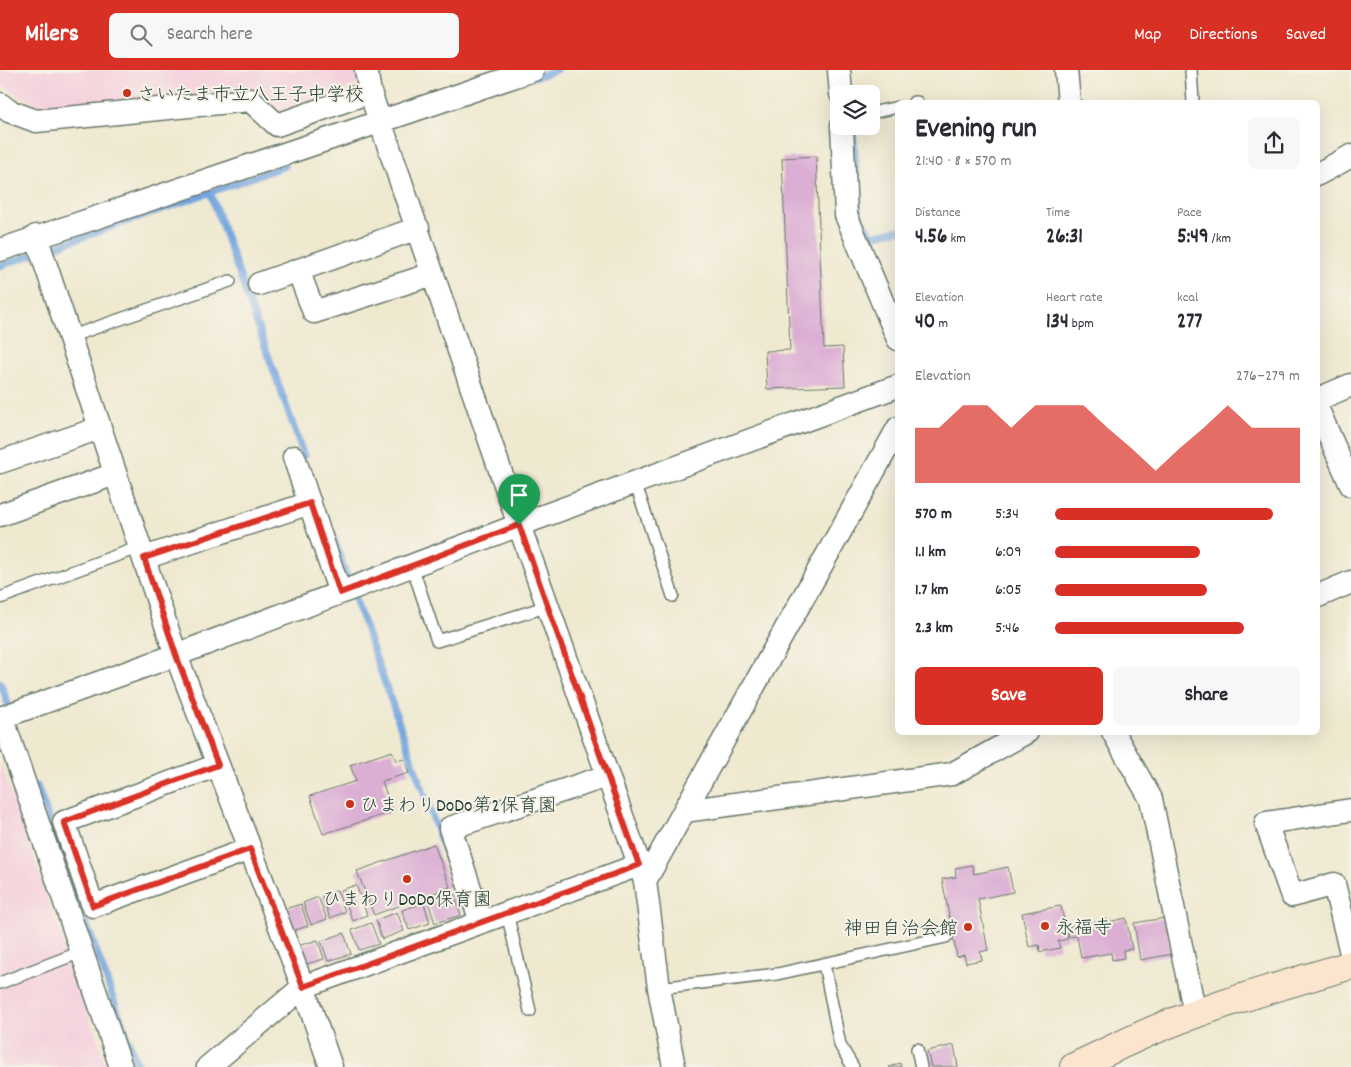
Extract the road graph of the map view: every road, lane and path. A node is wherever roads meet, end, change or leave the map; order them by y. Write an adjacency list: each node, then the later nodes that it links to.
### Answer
1 (532, 70): 12 (street)
2 (839, 70): 6 (street)
3 (1066, 70): 7 (street)
4 (1191, 70): 8 (lane)
5 (368, 81): 9 (street); 12 (street)
6 (840, 85)
7 (1069, 100)
8 (1193, 100)
9 (0, 104)
10 (895, 108): 11 (lane)
11 (880, 111)
12 (381, 120): 16 (street); 17 (street)
13 (842, 135): 23 (street)
14 (1351, 156): 15 (street)
15 (1320, 172)
16 (418, 228): 19 (street); 20 (street)
17 (36, 236): 18 (street); 24 (street)
18 (0, 250)
19 (298, 270): 20 (street); 22 (street)
20 (433, 274): 38 (street)
21 (230, 281): 24 (lane)
22 (259, 284)
23 (895, 332)
24 (69, 337): 29 (street)
25 (1351, 385): 27 (street)
26 (895, 387): 34 (street)
27 (1320, 398)
28 (1320, 415): 35 (street)
29 (100, 428): 32 (street); 33 (street)
30 (895, 433): 54 (street)
31 (294, 457): 36 (street)
32 (0, 462)
33 (115, 474): 37 (street); 39 (street)
34 (635, 482): 38 (street); 44 (lane)
35 (1351, 485)
36 (310, 503): 39 (street); 42 (street)
37 (0, 515)
38 (519, 525): 40 (street); 46 (street)
39 (142, 553): 45 (lane); 47 (street)
40 (412, 566): 42 (street); 46 (lane)
41 (1351, 582): 43 (street)
42 (340, 593): 47 (street)
43 (1320, 595)
44 (673, 596)
45 (0, 598)
46 (548, 606): 52 (street)
47 (176, 655): 48 (street); 51 (street)
48 (1, 718): 60 (street)
49 (1022, 735): 54 (street)
50 (1115, 735): 68 (street)
51 (218, 765): 55 (street); 55 (street)
52 (607, 776): 56 (street); 58 (street)
53 (1351, 810): 61 (street)
54 (684, 811): 56 (street)
55 (250, 849): 65 (street)
56 (642, 873): 57 (street); 66 (street)
57 (507, 913): 58 (street); 67 (lane)
58 (481, 922): 65 (street)
59 (946, 937): 62 (lane)
60 (82, 952): 64 (lane); 70 (street)
61 (1351, 953)
62 (824, 964): 66 (lane); 74 (lane)
63 (1351, 965): 68 (street)
64 (0, 983)
65 (303, 987): 71 (street); 72 (street)
66 (659, 988): 73 (street)
67 (530, 1011)
68 (1195, 1014): 76 (street)
69 (917, 1048): 75 (lane)
70 (121, 1067)
71 (208, 1067)
72 (330, 1067)
73 (674, 1067)
74 (853, 1067)
75 (921, 1067)
76 (1074, 1067)

